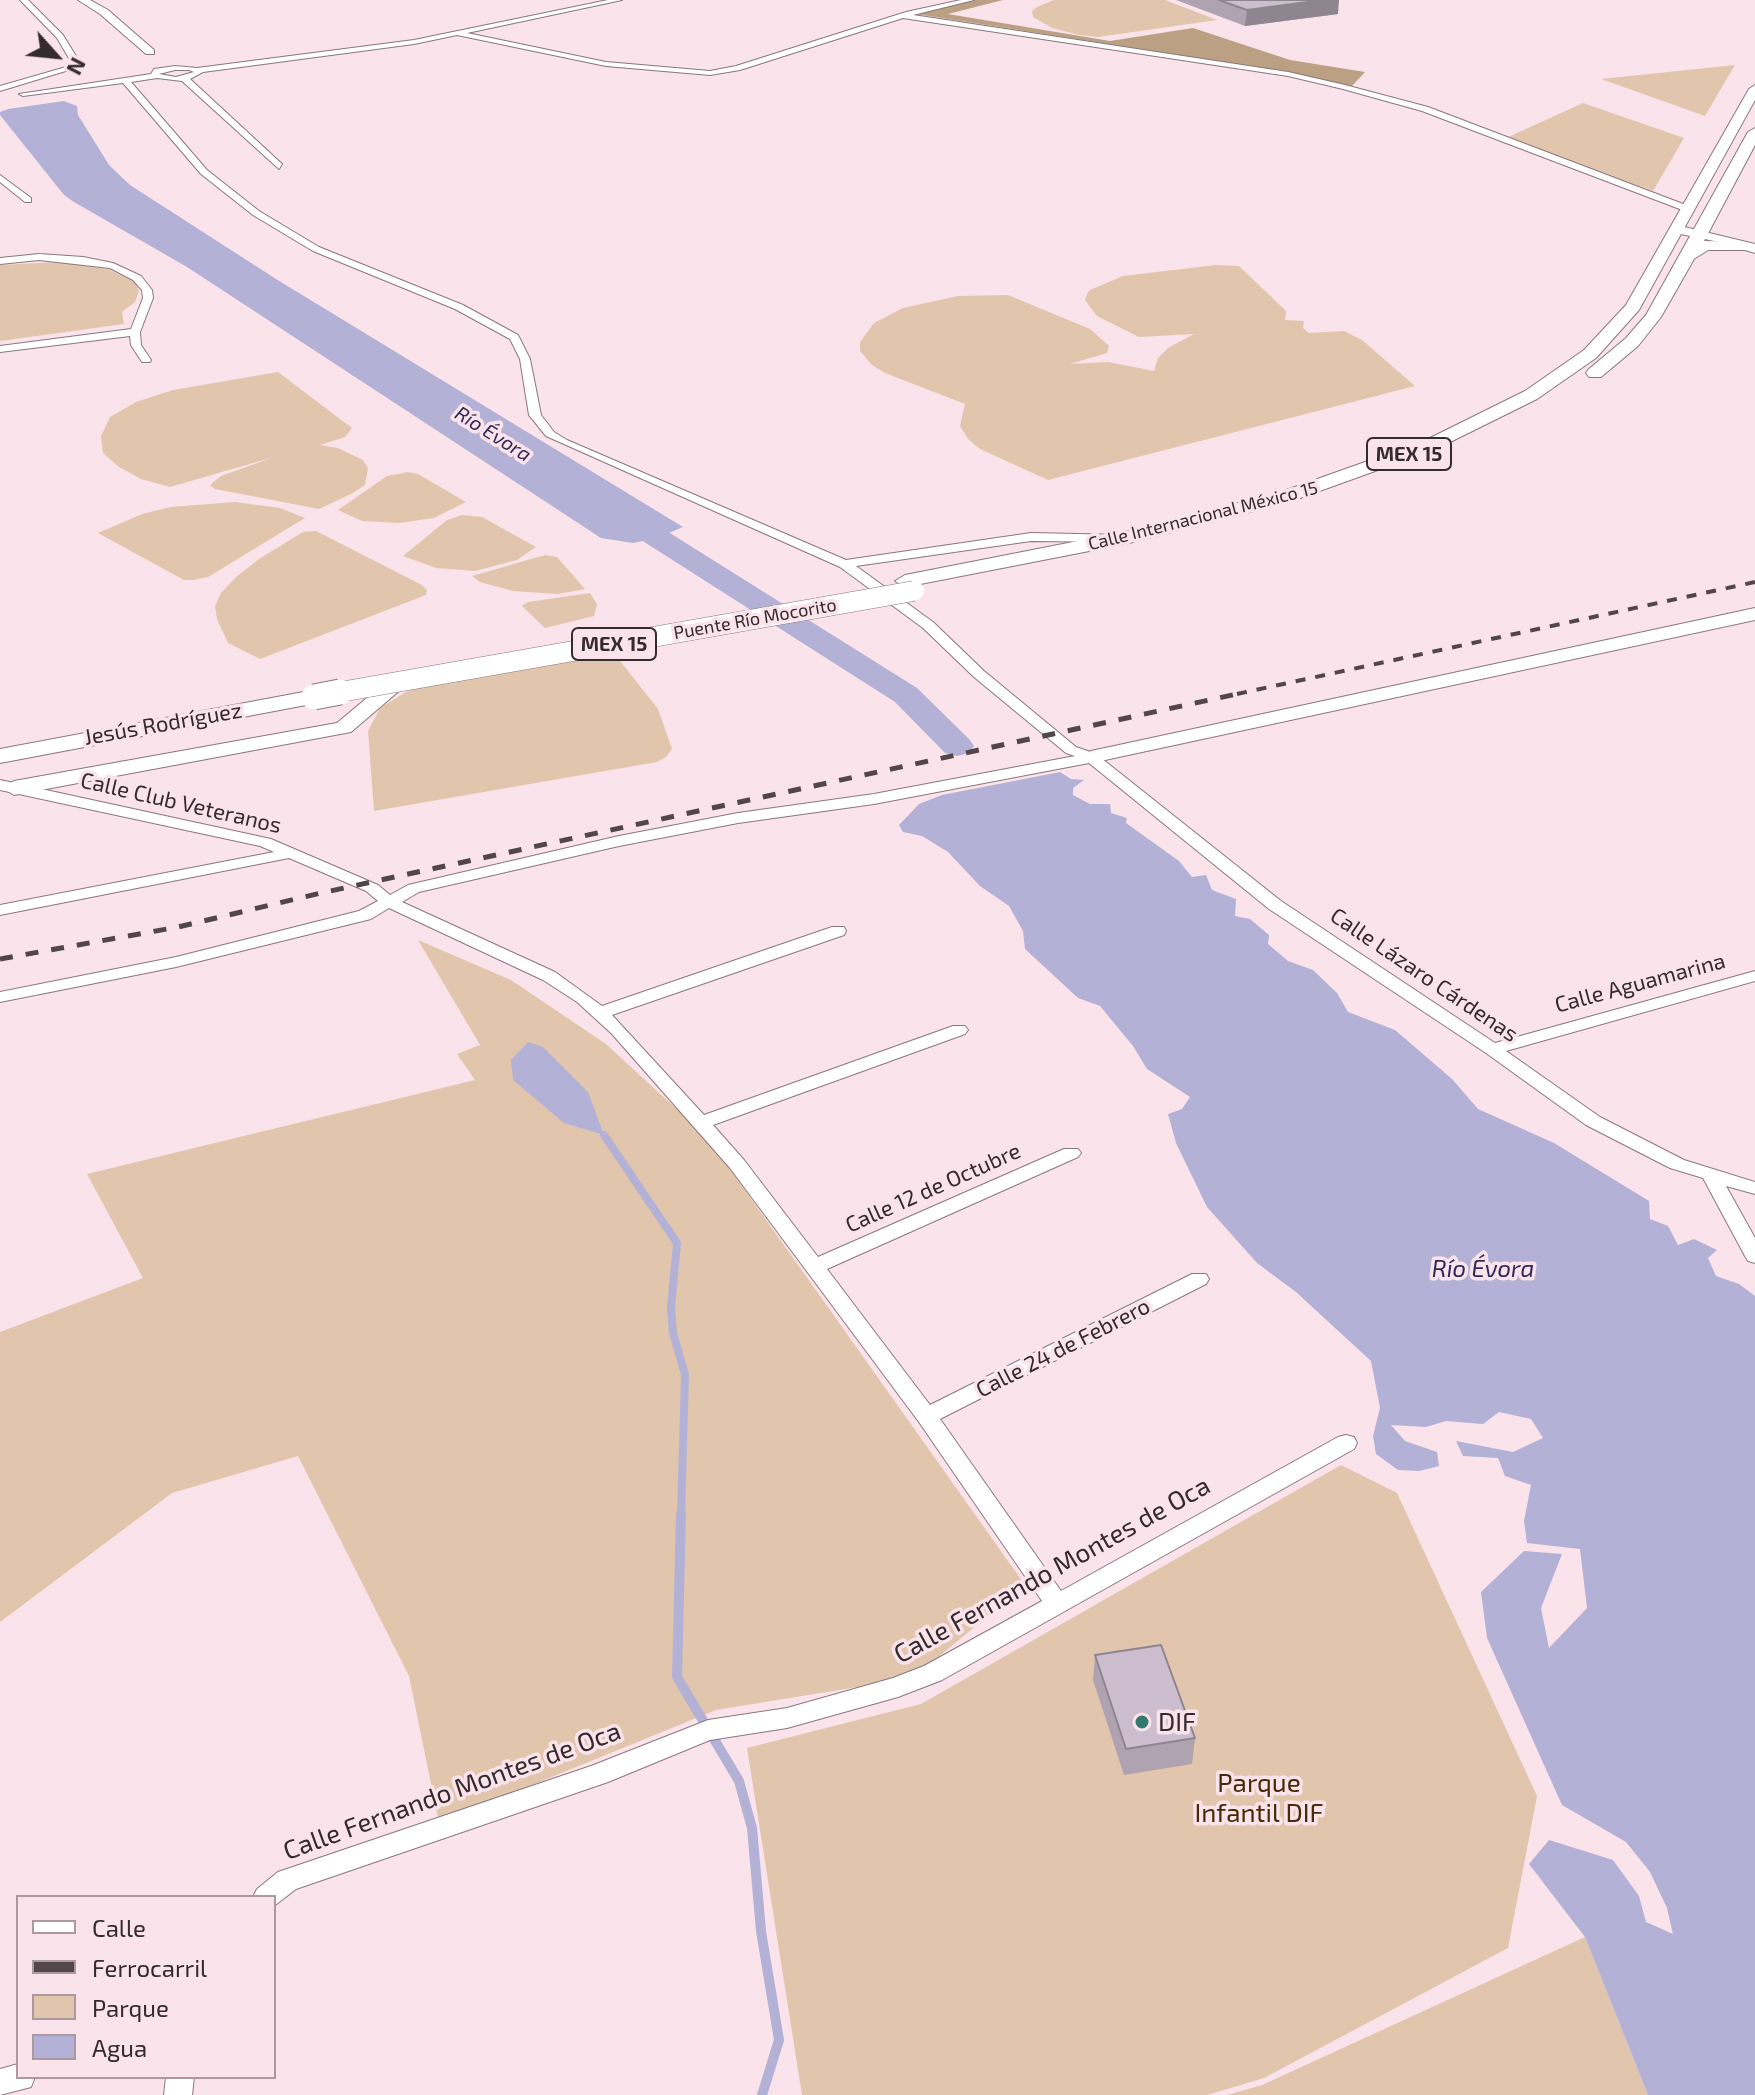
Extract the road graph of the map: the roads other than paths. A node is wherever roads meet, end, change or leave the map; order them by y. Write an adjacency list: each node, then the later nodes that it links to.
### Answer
1 (24, 0): 13 (street)
2 (83, 0): 7 (street)
3 (618, 0): 6 (street)
4 (970, 0): 5 (street)
5 (903, 16): 6 (street); 20 (street)
6 (460, 34): 9 (street)
7 (150, 52): 8 (street)
8 (171, 68): 9 (street); 10 (street)
9 (198, 70): 11 (street)
10 (155, 76): 11 (street); 12 (street)
11 (184, 78): 17 (street)
12 (125, 80): 15 (street); 31 (street, Calle Lázaro Cárdenas)
13 (0, 89)
14 (1755, 89): 20 (main road, Calle Internacional México 15 / MEX 15)
15 (0, 97)
16 (1755, 132): 21 (main road, Calle Internacional México 15 / MEX 15)
17 (279, 166)
18 (0, 178): 19 (street)
19 (28, 200)
20 (1688, 209): 22 (main road, Calle Internacional México 15 / MEX 15)
21 (1714, 211): 23 (main road, Calle Internacional México 15 / MEX 15); 24 (main road)
22 (1677, 227): 23 (street); 30 (main road, Calle Internacional México 15 / MEX 15)
23 (1703, 231): 24 (street); 25 (main road, Calle Internacional México 15 / MEX 15)
24 (1753, 244): 25 (main road)
25 (1688, 256): 32 (main road, Calle Internacional México 15 / MEX 15)
26 (0, 261): 27 (street)
27 (135, 332): 28 (street); 29 (street)
28 (0, 349)
29 (146, 360)
30 (1125, 538): 31 (street); 32 (main road, Calle Internacional México 15 / MEX 15)
31 (845, 564): 37 (street, Calle Lázaro Cárdenas)
32 (909, 586): 34 (main road, Puente Río Mocorito / MEX 15, bridge); 35 (main road, Puente Río Mocorito / MEX 15)
33 (1755, 614): 37 (street)
34 (399, 681): 35 (main road, Puente Río Mocorito / MEX 15, bridge); 38 (street)
35 (313, 691): 36 (main road, Jesús Rodríguez / MEX 15)
36 (4, 749)
37 (1091, 757): 40 (street); 47 (street, Calle Lázaro Cárdenas)
38 (7, 787): 39 (street, Calle Club Veteranos)
39 (294, 852): 40 (street, Calle Club Veteranos); 41 (street)
40 (389, 902): 44 (street); 45 (street, Calle Club Veteranos)
41 (0, 910)
42 (838, 931): 45 (street)
43 (1755, 976): 47 (street, Calle Aguamarina)
44 (0, 997)
45 (600, 1013): 48 (street, Calle Club Veteranos)
46 (959, 1030): 48 (street)
47 (1492, 1049): 50 (street, Calle Lázaro Cárdenas)
48 (700, 1123): 53 (street, Calle Club Veteranos)
49 (1071, 1153): 53 (street, Calle 12 de Octubre)
50 (1712, 1177): 51 (street, Calle Lázaro Cárdenas); 52 (street)
51 (1755, 1188)
52 (1755, 1256)
53 (814, 1267): 55 (street, Calle Club Veteranos)
54 (1199, 1279): 55 (street, Calle 24 de Febrero)
55 (927, 1416): 57 (street, Calle Club Veteranos)
56 (1346, 1443): 57 (street, Calle Fernando Montes de Oca)
57 (1056, 1602): 58 (street, Calle Fernando Montes de Oca)
58 (271, 1892)

